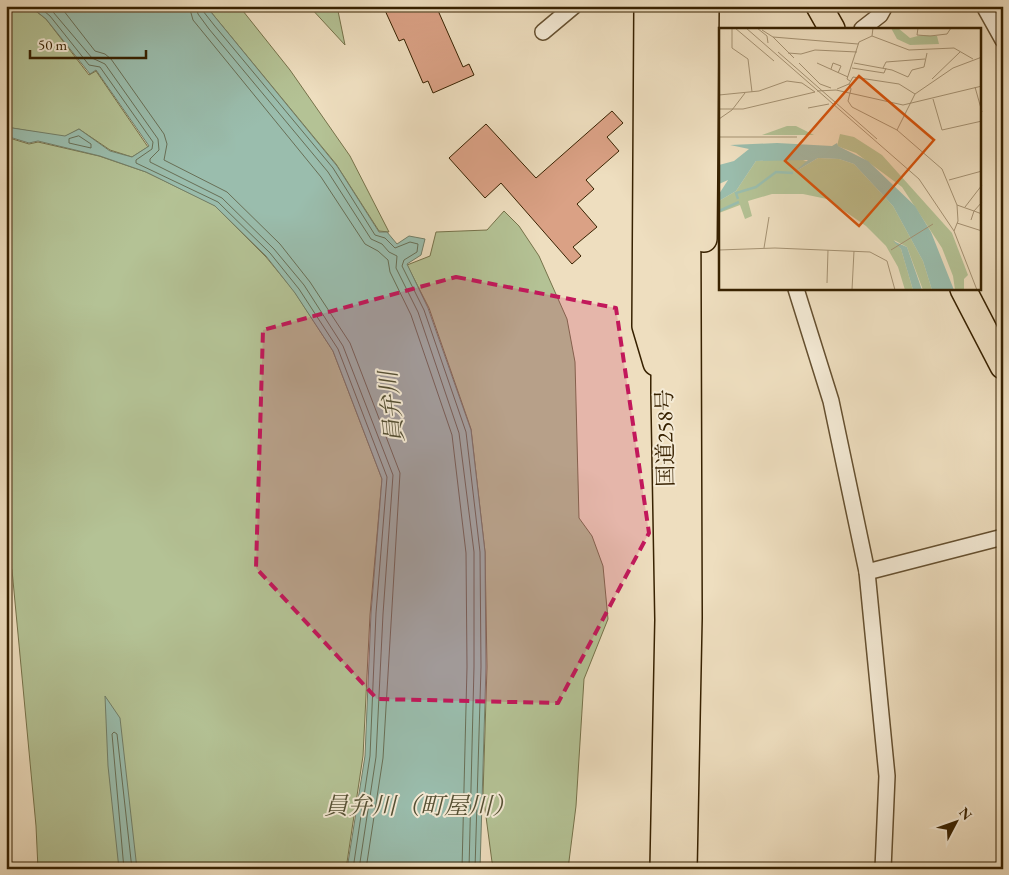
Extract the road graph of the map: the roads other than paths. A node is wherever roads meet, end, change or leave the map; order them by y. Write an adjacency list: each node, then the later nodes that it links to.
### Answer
1 (574, 6): 11 (street)
2 (646, 6): 16 (highway)
3 (665, 6): 16 (highway, 国道258号)
4 (687, 6): 17 (highway, 国道258号)
5 (706, 6): 17 (highway)
6 (819, 6): 9 (highway)
7 (885, 6): 10 (street)
8 (984, 6): 12 (street)
9 (831, 28)
10 (863, 28)
11 (543, 32)
12 (1003, 40)
13 (796, 290): 19 (street)
14 (964, 290): 15 (highway)
15 (1003, 366)
16 (664, 392): 20 (highway, 国道258号)
17 (688, 487): 21 (highway, 国道258号)
18 (1003, 537): 19 (street)
19 (867, 572): 22 (street)
20 (663, 869)
21 (684, 869)
22 (883, 869)

